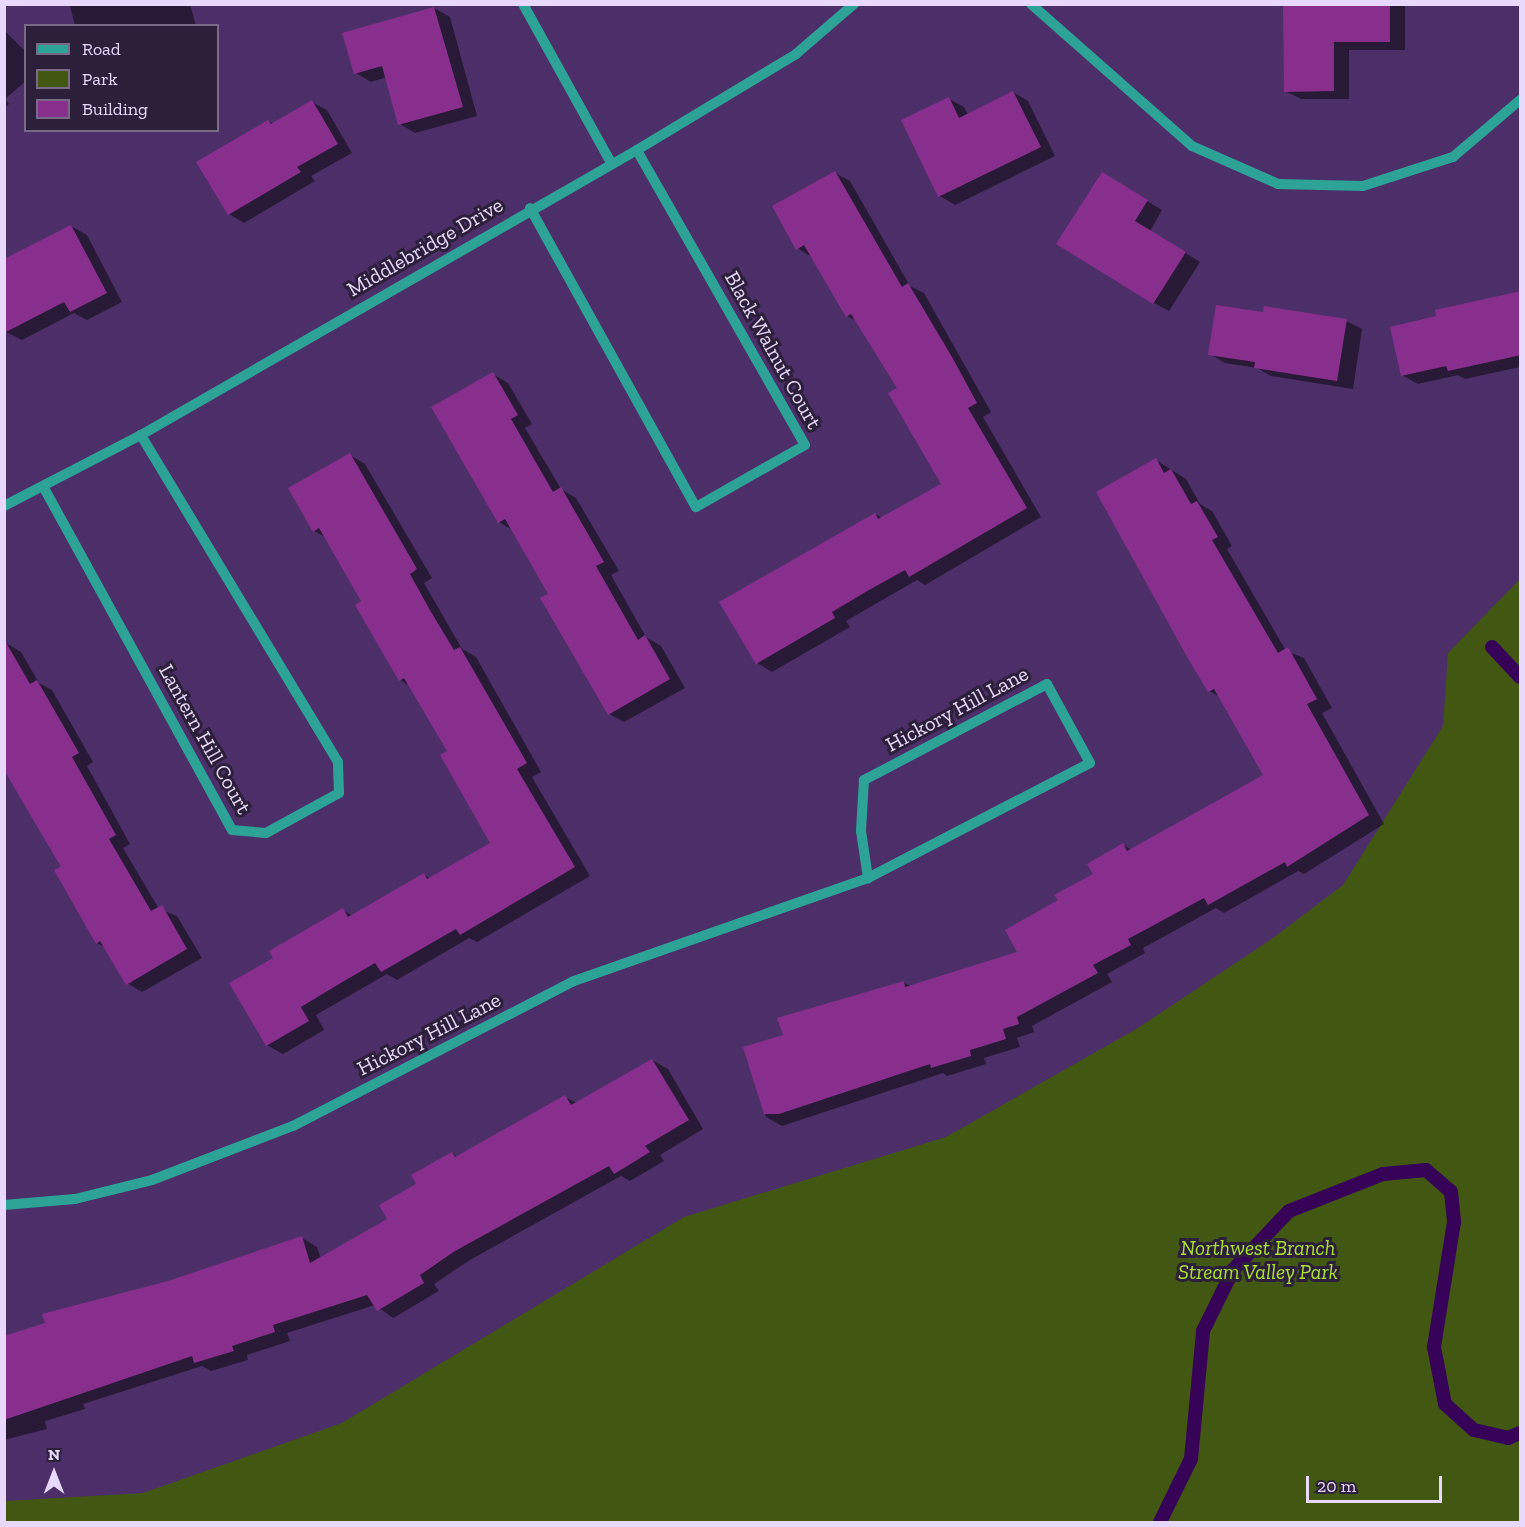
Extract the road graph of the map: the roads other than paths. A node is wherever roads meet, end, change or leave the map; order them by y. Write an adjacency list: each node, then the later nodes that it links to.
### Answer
1 (523, 4): 6 (street)
2 (854, 4): 5 (street, Middlebridge Drive)
3 (1031, 4): 4 (street)
4 (1521, 100)
5 (637, 150): 6 (street, Middlebridge Drive); 7 (street, Black Walnut Court)
6 (611, 163): 7 (street, Middlebridge Drive)
7 (531, 208): 8 (street, Middlebridge Drive)
8 (141, 435): 9 (street, Middlebridge Drive); 9 (street, Lantern Hill Court)
9 (44, 488): 10 (street, Middlebridge Drive)
10 (4, 506)
11 (868, 878): 11 (street, Hickory Hill Lane); 12 (street, Hickory Hill Lane)
12 (4, 1205)

